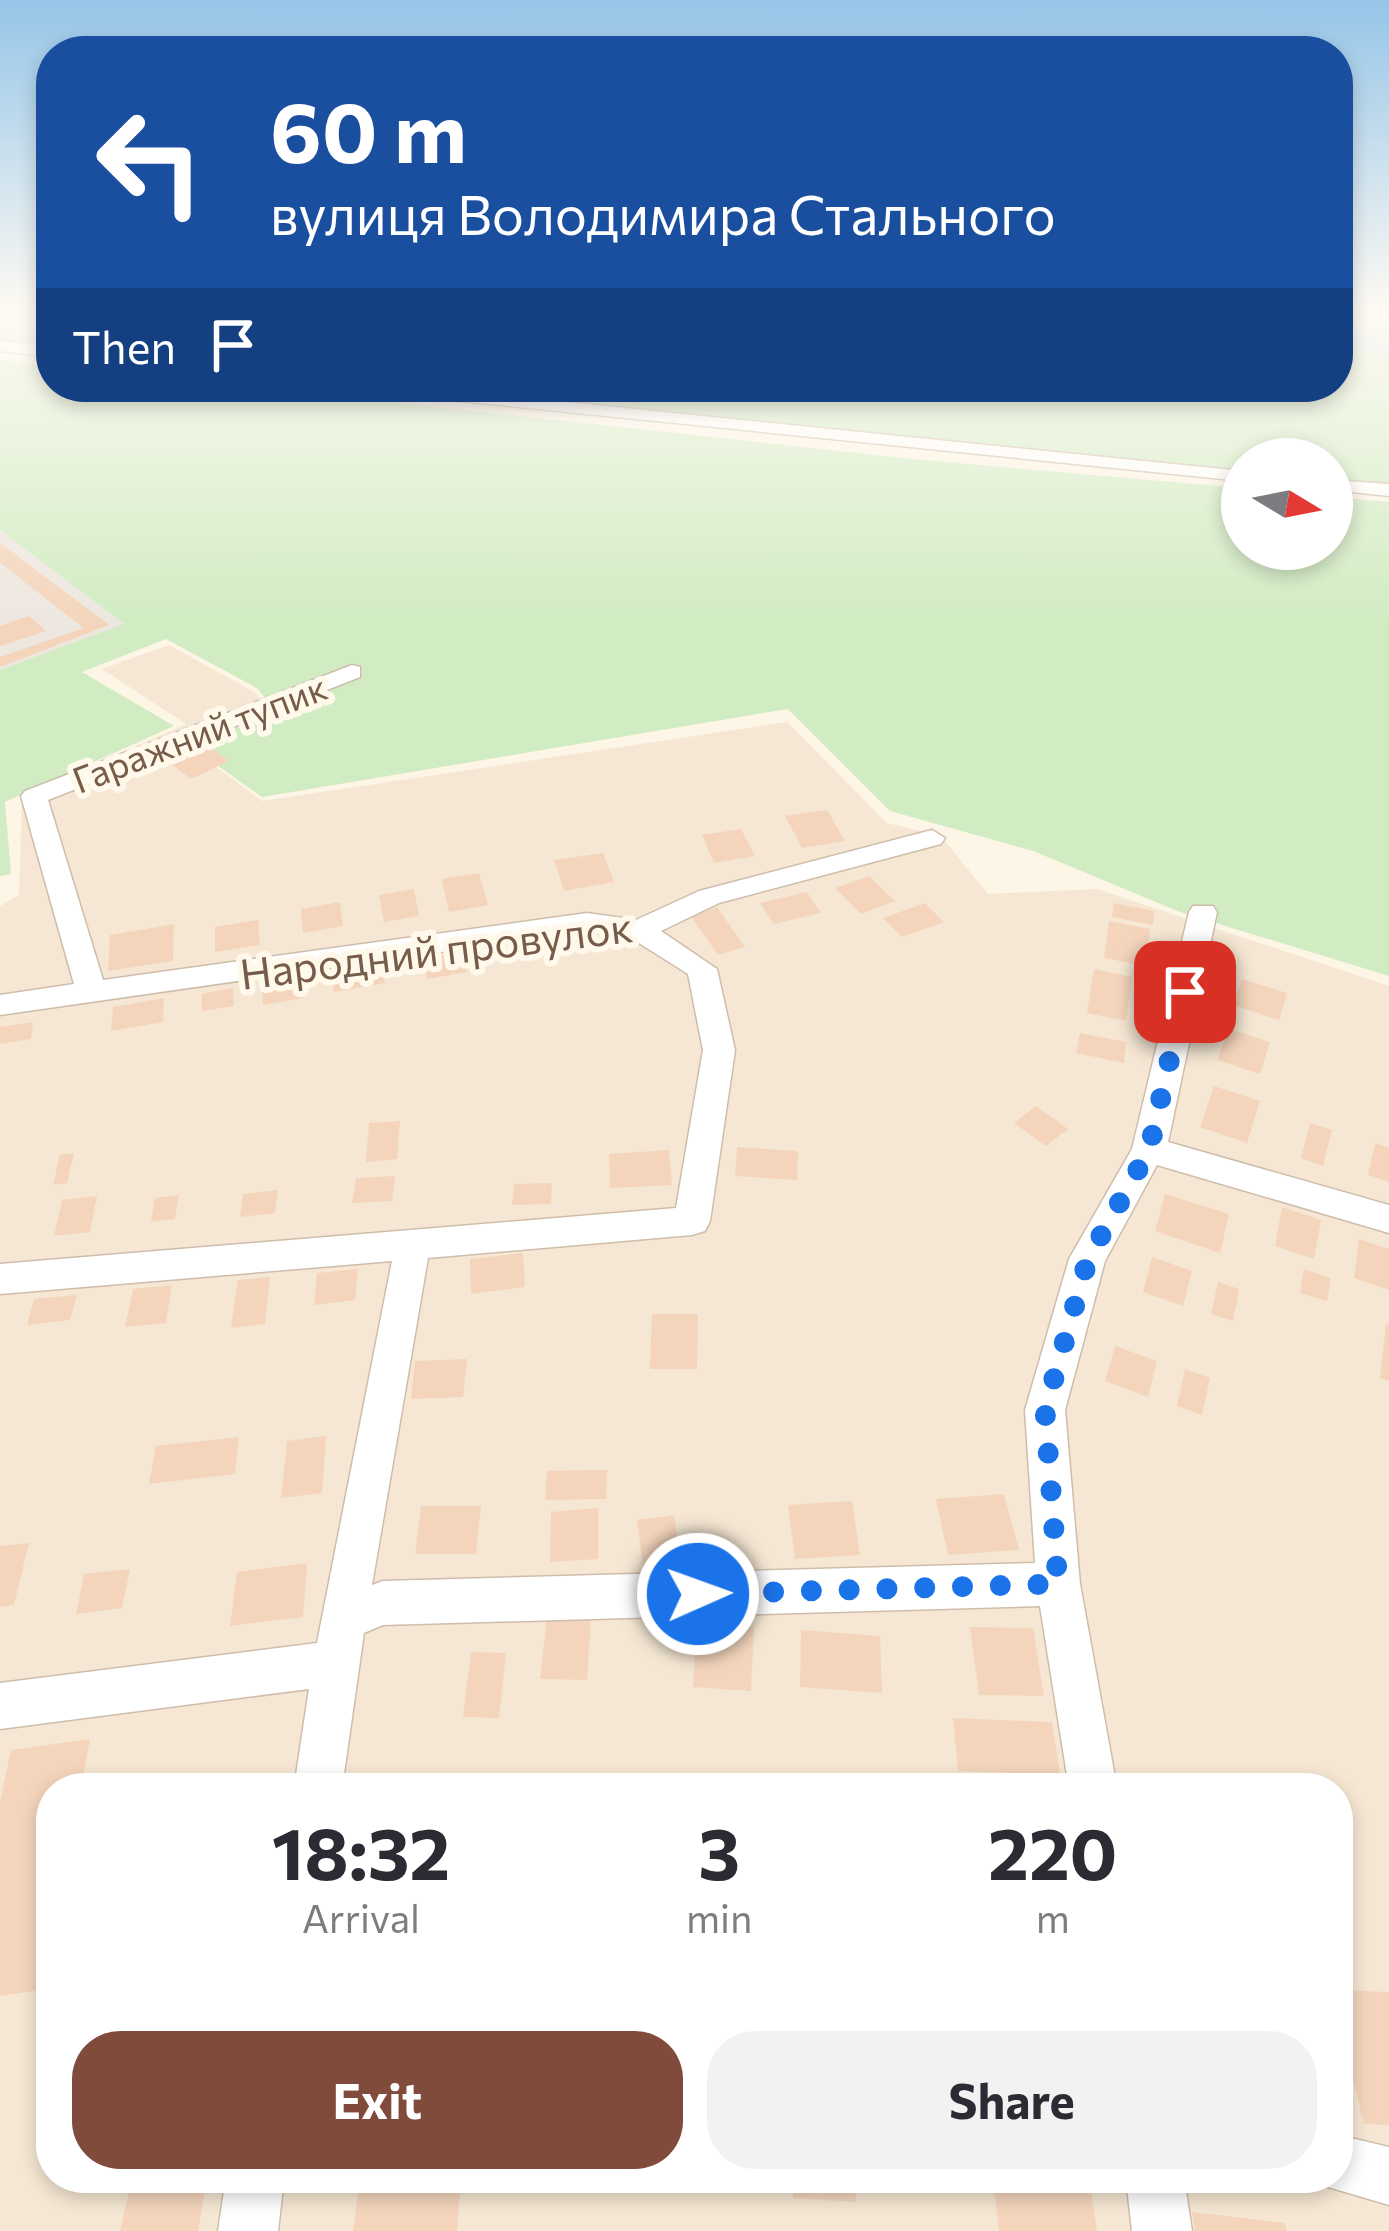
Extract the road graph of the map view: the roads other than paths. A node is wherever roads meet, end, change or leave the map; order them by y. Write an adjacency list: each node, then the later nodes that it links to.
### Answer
1 (637, 414): 2 (street)
2 (1221, 474)
3 (1353, 487): 4 (street)
4 (1389, 490)
5 (352, 672): 9 (street, Гаражний тупик)
6 (932, 838): 8 (street, Народний провулок)
7 (1203, 912): 11 (street)
8 (639, 930): 9 (street, Народний провулок); 13 (street)
9 (91, 992): 10 (street, Народний провулок)
10 (0, 1005)
11 (1149, 1150): 12 (street); 15 (street)
12 (1389, 1220)
13 (413, 1244): 14 (street); 16 (street)
14 (0, 1279)
15 (1058, 1584): 16 (street); 20 (street)
16 (347, 1617): 17 (street)
17 (336, 1663): 18 (street); 19 (street)
18 (0, 1706)
19 (320, 1773)
20 (1090, 1773)
21 (1353, 2168): 22 (street)
22 (1389, 2176)
23 (253, 2193): 25 (street)
24 (1157, 2193): 26 (street)
25 (248, 2231)
26 (1162, 2231)

